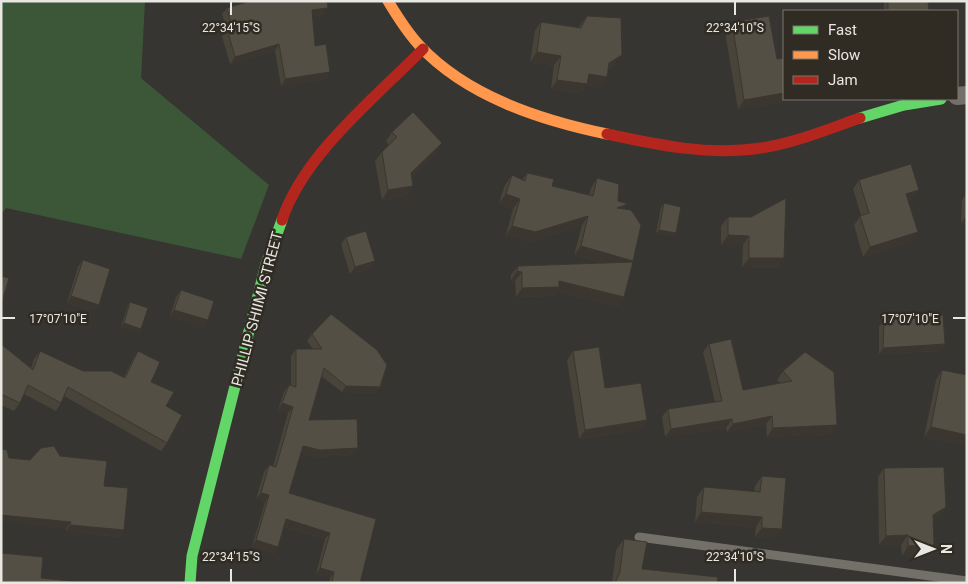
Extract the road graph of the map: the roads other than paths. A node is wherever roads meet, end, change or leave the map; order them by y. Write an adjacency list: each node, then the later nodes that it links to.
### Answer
1 (388, 1): 2 (street)
2 (423, 49): 3 (street); 5 (street, PHILLIP SHIIMI STREET)
3 (935, 100)
4 (638, 537): 6 (lane)
5 (192, 556): 7 (street, PHILLIP SHIIMI STREET); 8 (street, PHILLIP SHIIMI STREET)
6 (967, 581)
7 (176, 583)
8 (190, 583)

